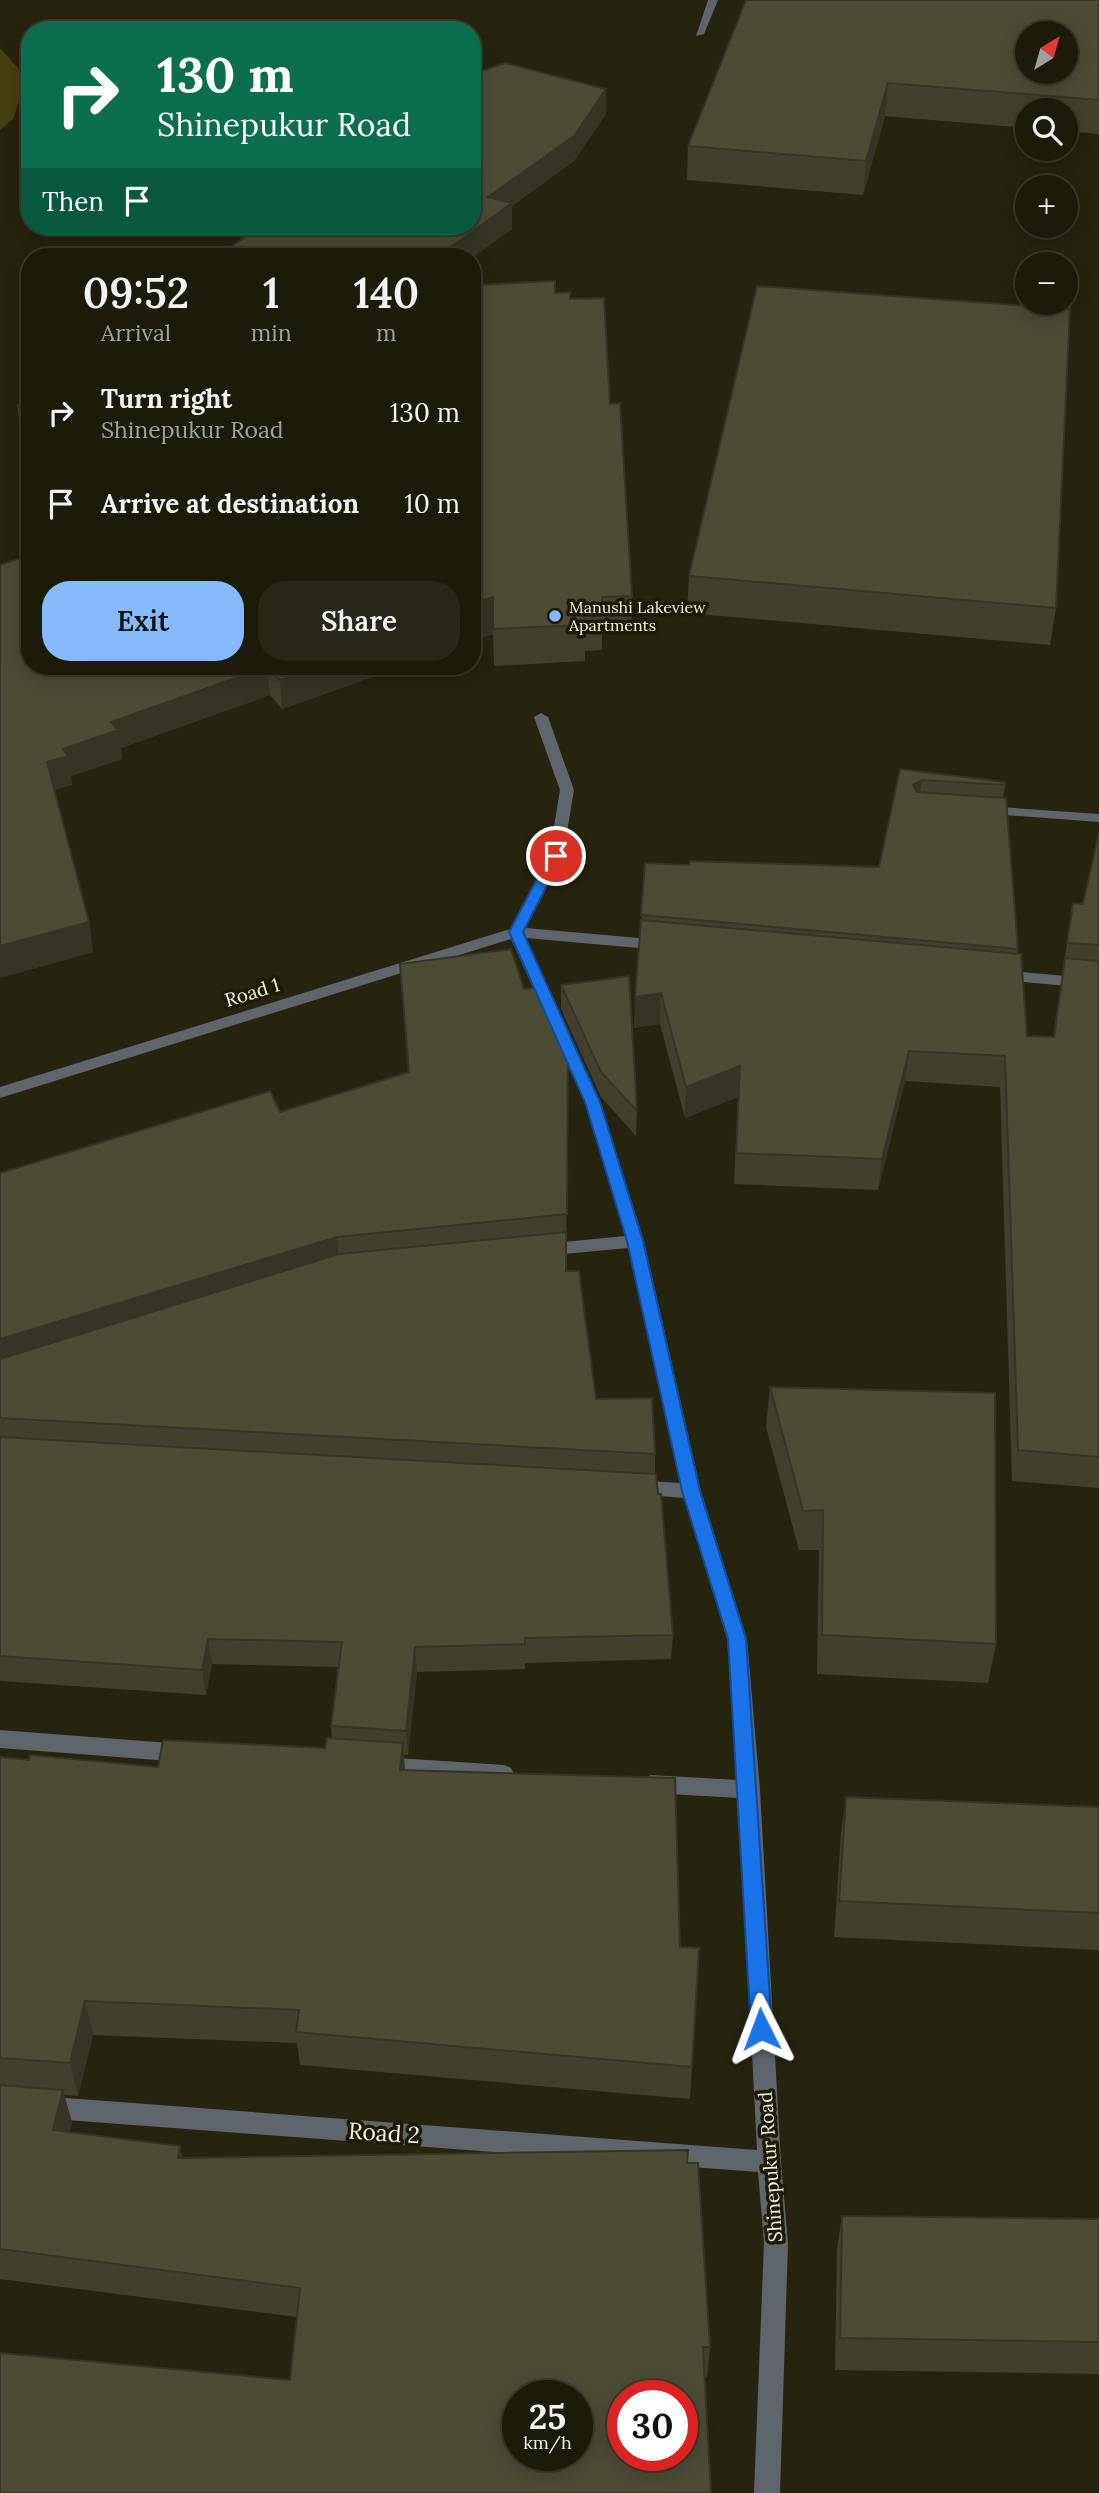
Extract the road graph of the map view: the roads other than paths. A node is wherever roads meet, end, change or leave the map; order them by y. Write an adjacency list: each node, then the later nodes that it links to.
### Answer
1 (713, 0): 2 (street)
2 (699, 34)
3 (541, 717): 6 (street)
4 (975, 809): 5 (street)
5 (1099, 818)
6 (516, 932): 7 (street); 10 (street, Road 1); 11 (street, Shinepukur Road)
7 (683, 947)
8 (988, 974): 9 (street)
9 (1099, 984)
10 (0, 1093)
11 (635, 1241): 12 (street); 14 (street, Shinepukur Road)
12 (528, 1252)
13 (622, 1487): 14 (street)
14 (691, 1491): 20 (street, Shinepukur Road)
15 (0, 1739): 16 (street)
16 (201, 1754)
17 (365, 1765): 18 (street)
18 (530, 1776)
19 (625, 1782): 20 (street)
20 (748, 1790): 22 (street, Shinepukur Road)
21 (0, 2104): 22 (street, Road 2)
22 (769, 2162): 23 (street, Shinepukur Road)
23 (767, 2493)

